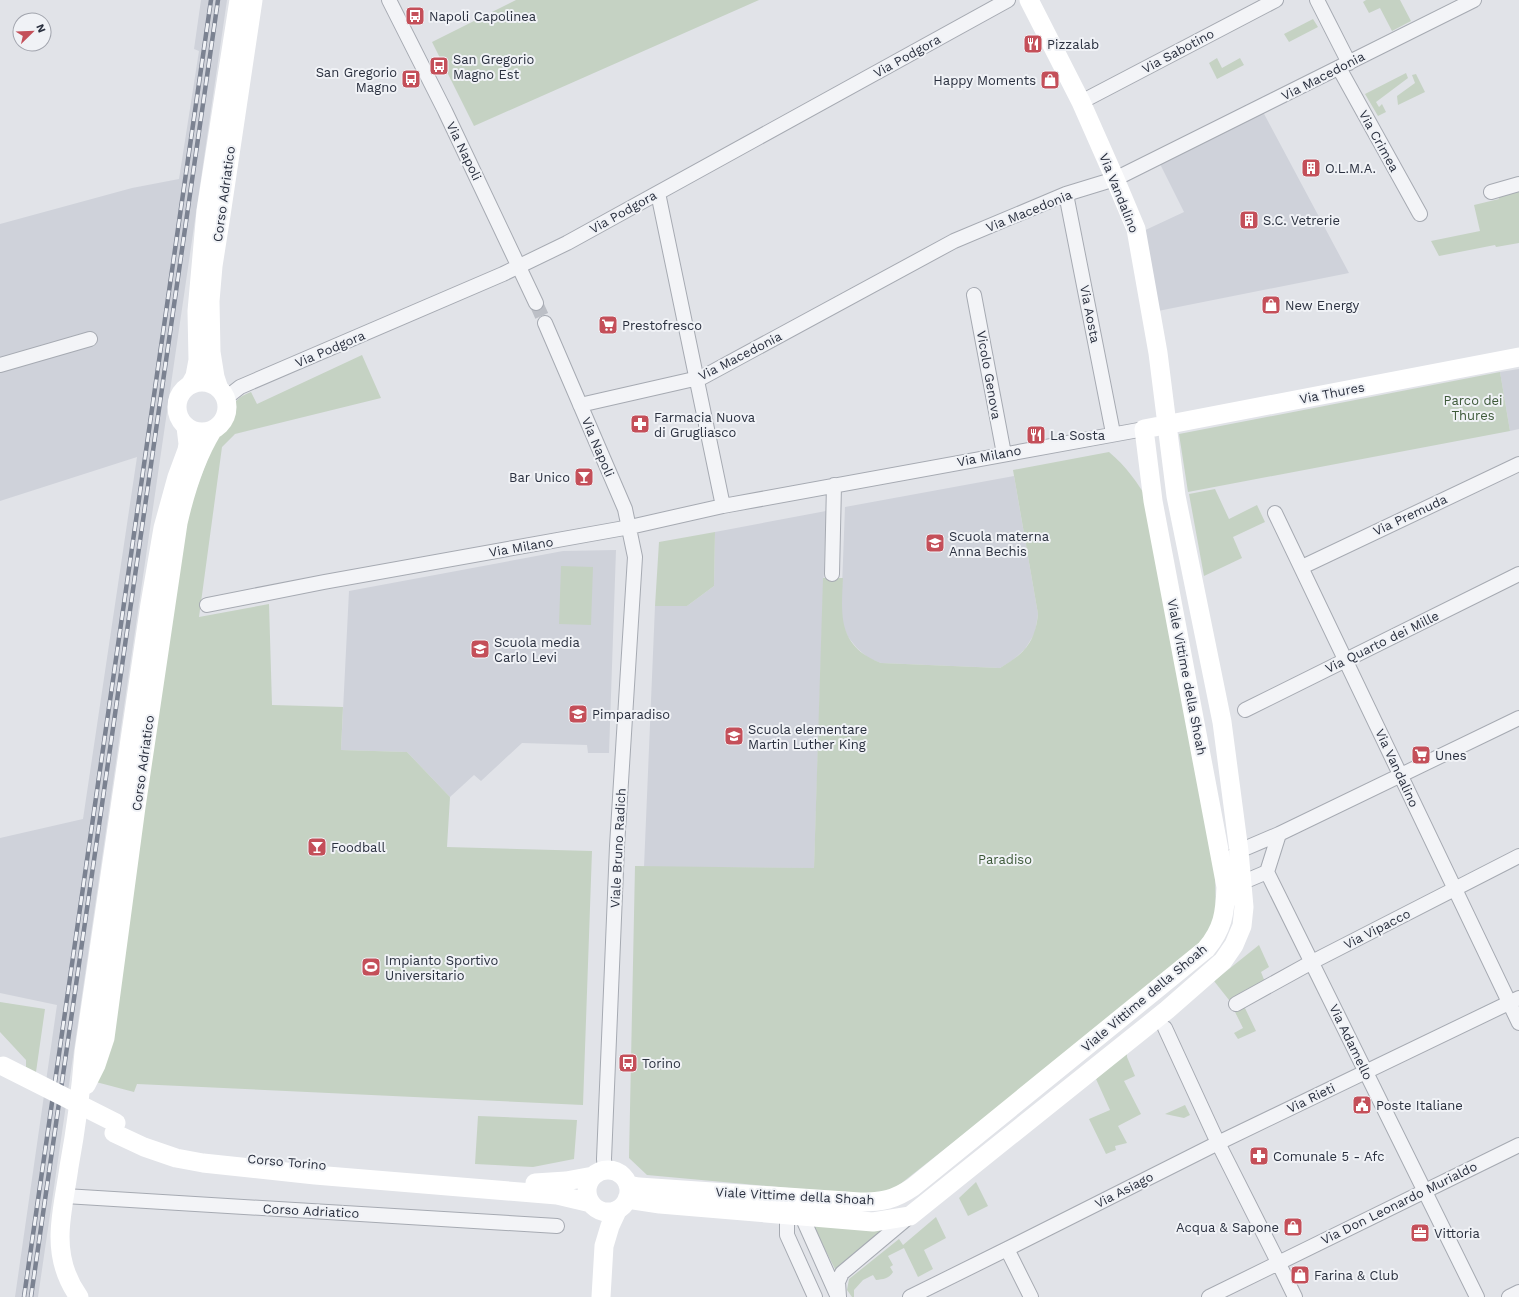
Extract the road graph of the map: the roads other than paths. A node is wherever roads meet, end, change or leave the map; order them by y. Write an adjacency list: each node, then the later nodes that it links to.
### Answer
1 (238, 0): 25 (street, Corso Adriatico)
2 (253, 0): 26 (street, Corso Adriatico)
3 (389, 0): 17 (street, Via Napoli)
4 (1008, 0): 14 (street, Via Podgora)
5 (1029, 0): 10 (street, Via Vandalino)
6 (1276, 0): 10 (street, Via Sabotino)
7 (1317, 0): 9 (street, Via Crimea)
8 (1474, 0): 9 (street, Via Macedonia)
9 (1344, 65): 11 (street, Via Macedonia); 16 (street, Via Crimea)
10 (1081, 102): 11 (street, Via Vandalino)
11 (1115, 179): 15 (street, Via Macedonia); 28 (street, Via Vandalino)
12 (1519, 184): 13 (street)
13 (1491, 192)
14 (658, 193): 17 (street, Via Podgora); 24 (street)
15 (1066, 194): 24 (street, Via Macedonia); 32 (street, Via Aosta)
16 (1420, 214)
17 (520, 267): 19 (street, Via Napoli); 26 (street, Via Podgora)
18 (974, 295): 33 (street, Vicolo Genova)
19 (536, 303)
20 (545, 323): 27 (street, Via Napoli)
21 (90, 339): 23 (street)
22 (1519, 357): 28 (street, Via Thures)
23 (0, 365)
24 (697, 380): 27 (street, Via Macedonia); 36 (street)
25 (190, 385): 26 (street); 29 (street, Corso Adriatico)
26 (222, 393): 31 (street, Corso Adriatico)
27 (580, 405): 38 (street, Via Napoli)
28 (1167, 425): 30 (street, Via Thures); 46 (street, Viale Vittime della Shoah)
29 (186, 427): 31 (street); 49 (street, Corso Adriatico)
30 (1144, 428): 32 (street, Via Milano); 47 (street, Viale Vittime della Shoah)
31 (212, 431): 49 (street, Corso Adriatico)
32 (1113, 433): 33 (street, Via Milano)
33 (1004, 454): 35 (street, Via Milano)
34 (1519, 464): 39 (street, Via Premuda)
35 (834, 485): 36 (street, Via Milano); 40 (street)
36 (722, 506): 38 (street, Via Milano)
37 (1275, 513): 39 (street, Via Vandalino)
38 (630, 527): 42 (street, Via Milano); 67 (street, Viale Bruno Radich)
39 (1302, 567): 43 (street, Via Vandalino)
40 (832, 574)
41 (1519, 574): 43 (street, Via Quarto dei Mille)
42 (208, 605)
43 (1346, 660): 44 (street, Via Quarto dei Mille); 48 (street, Via Vandalino)
44 (1245, 710)
45 (1519, 718): 48 (street)
46 (1222, 725): 47 (street); 51 (street, Viale Vittime della Shoah)
47 (1197, 730): 53 (street, Viale Vittime della Shoah)
48 (1401, 776): 50 (street); 56 (street, Via Vandalino)
49 (128, 804): 69 (street, Corso Adriatico)
50 (1279, 834): 51 (street); 54 (street)
51 (1239, 851): 53 (street); 55 (street, Viale Vittime della Shoah)
52 (1519, 856): 56 (street, Via Vipacco)
53 (1223, 865): 55 (street); 72 (street, Viale Vittime della Shoah)
54 (1267, 872): 55 (street); 57 (street, Via Adamello)
55 (1241, 883): 74 (street, Viale Vittime della Shoah)
56 (1455, 888): 57 (street, Via Vipacco); 58 (street, Via Vandalino)
57 (1312, 962): 59 (street, Via Vipacco); 63 (street, Via Adamello)
58 (1514, 1000): 60 (street, Via Vandalino); 63 (street, Via Rieti)
59 (1236, 1004)
60 (1519, 1023)
61 (1165, 1028): 65 (street)
62 (2, 1071): 64 (street, Corso Torino, bridge)
63 (1365, 1072): 65 (street, Via Rieti); 68 (street, Via Adamello)
64 (115, 1128): 67 (street, Corso Torino); 71 (street, Corso Torino)
65 (1218, 1143): 78 (street, Via Asiago); 79 (street)
66 (1519, 1145): 68 (street, Via Don Leonardo Murialdo)
67 (599, 1173): 70 (street); 71 (street)
68 (1424, 1192): 79 (street, Via Don Leonardo Murialdo); 89 (street, Via Adamello)
69 (65, 1196): 75 (street, Corso Adriatico); 81 (street, Corso Adriatico)
70 (624, 1198): 71 (street); 72 (street, Viale Vittime della Shoah); 73 (street, Viale Vittime della Shoah); 77 (street)
71 (593, 1206): 77 (street)
72 (796, 1206): 73 (street, Viale Vittime della Shoah); 74 (street, Viale Vittime della Shoah); 76 (street); 84 (street)
73 (759, 1213): 76 (street)
74 (910, 1216): 84 (street, Viale Vittime della Shoah)
75 (558, 1226)
76 (789, 1241): 83 (street)
77 (604, 1246): 82 (street)
78 (1007, 1250): 85 (street, Via Asiago); 86 (street)
79 (1278, 1262): 87 (street); 88 (street)
80 (1519, 1292): 90 (street)
81 (79, 1297)
82 (601, 1297)
83 (815, 1297)
84 (838, 1297)
85 (910, 1297)
86 (1031, 1297)
87 (1209, 1297)
88 (1295, 1297)
89 (1476, 1297)
90 (1509, 1297)

